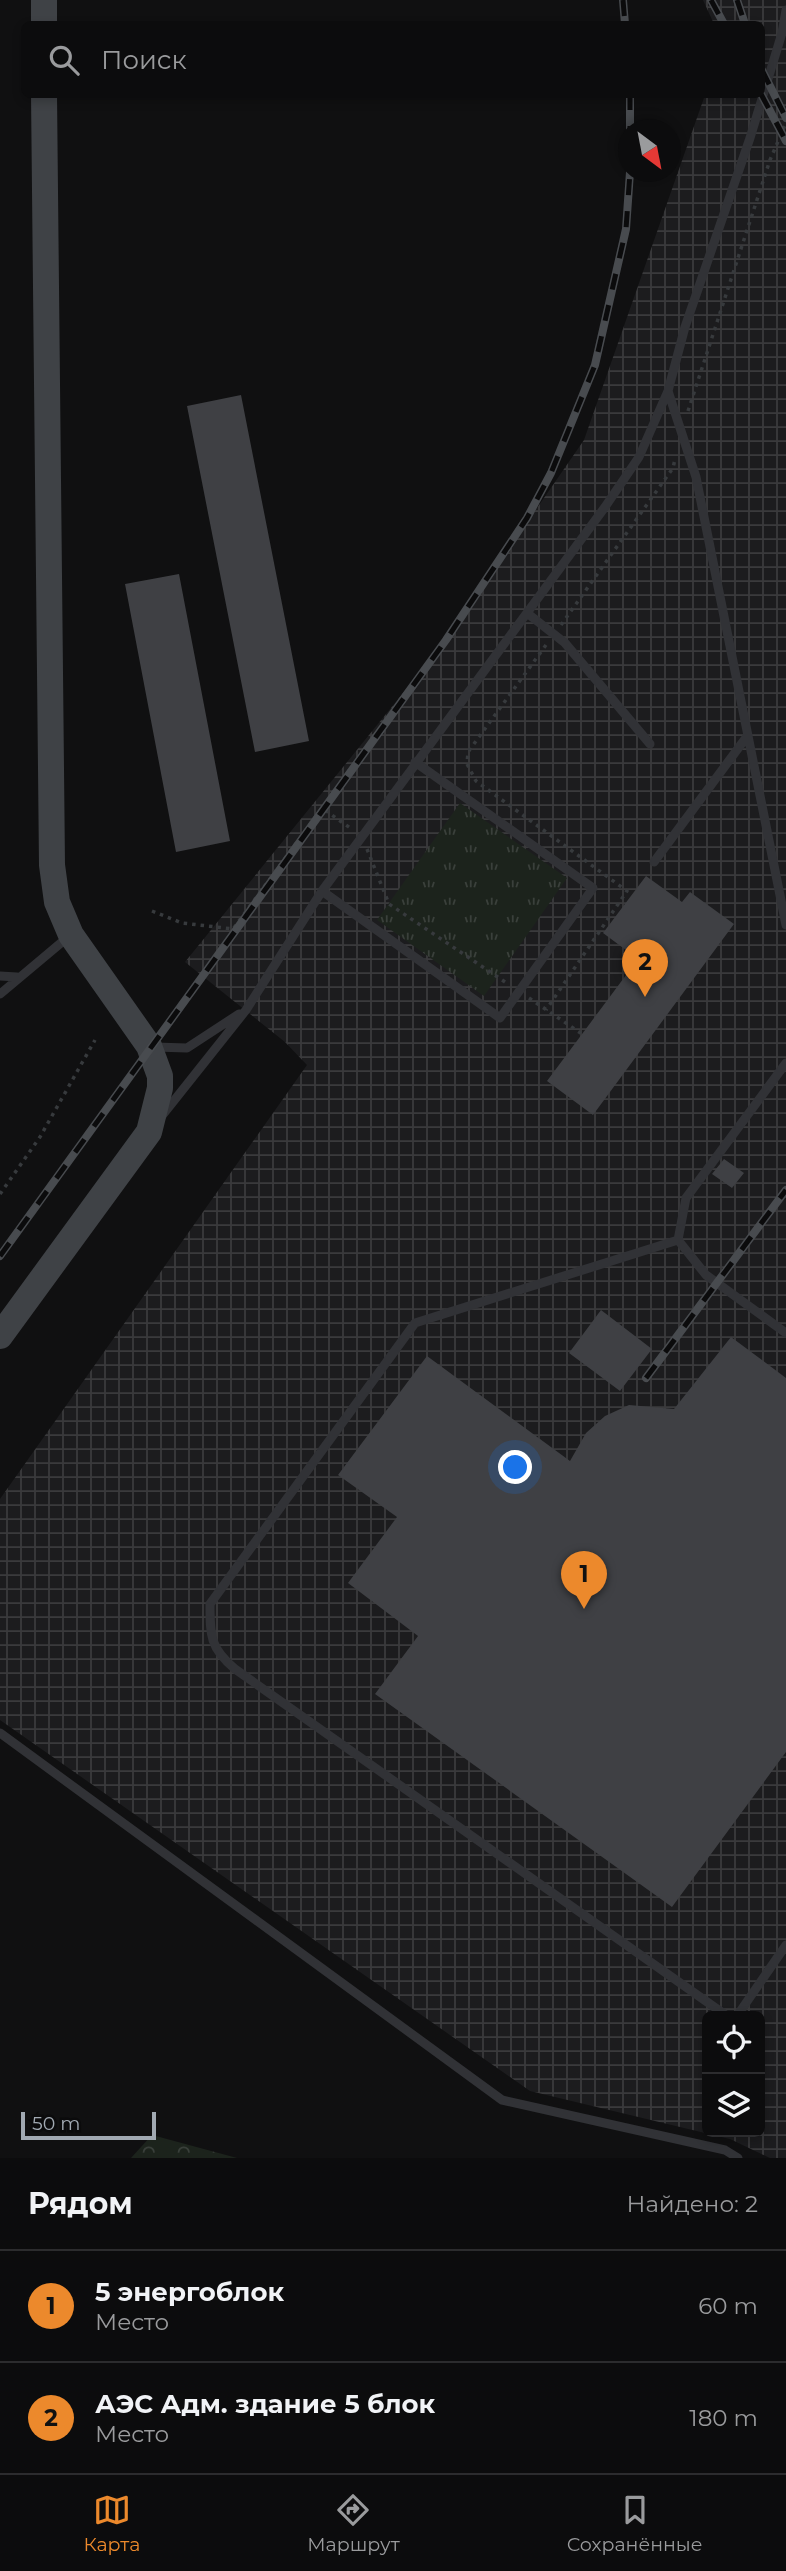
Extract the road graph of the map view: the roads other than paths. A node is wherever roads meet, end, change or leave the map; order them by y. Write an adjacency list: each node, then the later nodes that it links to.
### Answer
1 (44, 0): 3 (main road)
2 (786, 10): 4 (lane)
3 (44, 21)
4 (765, 91)
5 (44, 98): 15 (main road)
6 (763, 98): 7 (lane)
7 (668, 391): 8 (lane); 9 (lane)
8 (527, 613): 10 (lane); 11 (lane)
9 (748, 735): 12 (lane); 14 (lane)
10 (650, 744)
11 (415, 762): 13 (lane); 13 (lane)
12 (654, 862)
13 (322, 891): 19 (lane)
14 (786, 925)
15 (71, 934): 17 (lane); 20 (main road)
16 (0, 975): 17 (lane)
17 (17, 977): 18 (lane)
18 (0, 994)
19 (246, 1010): 20 (lane); 22 (lane)
20 (149, 1046): 22 (main road)
21 (786, 1063): 23 (lane)
22 (149, 1132): 25 (main road)
23 (678, 1240): 24 (lane); 28 (lane)
24 (786, 1333)
25 (0, 1336)
26 (0, 1733): 30 (lane)
27 (786, 1945): 29 (lane)
28 (720, 2011)
29 (740, 2011)
30 (738, 2158)

